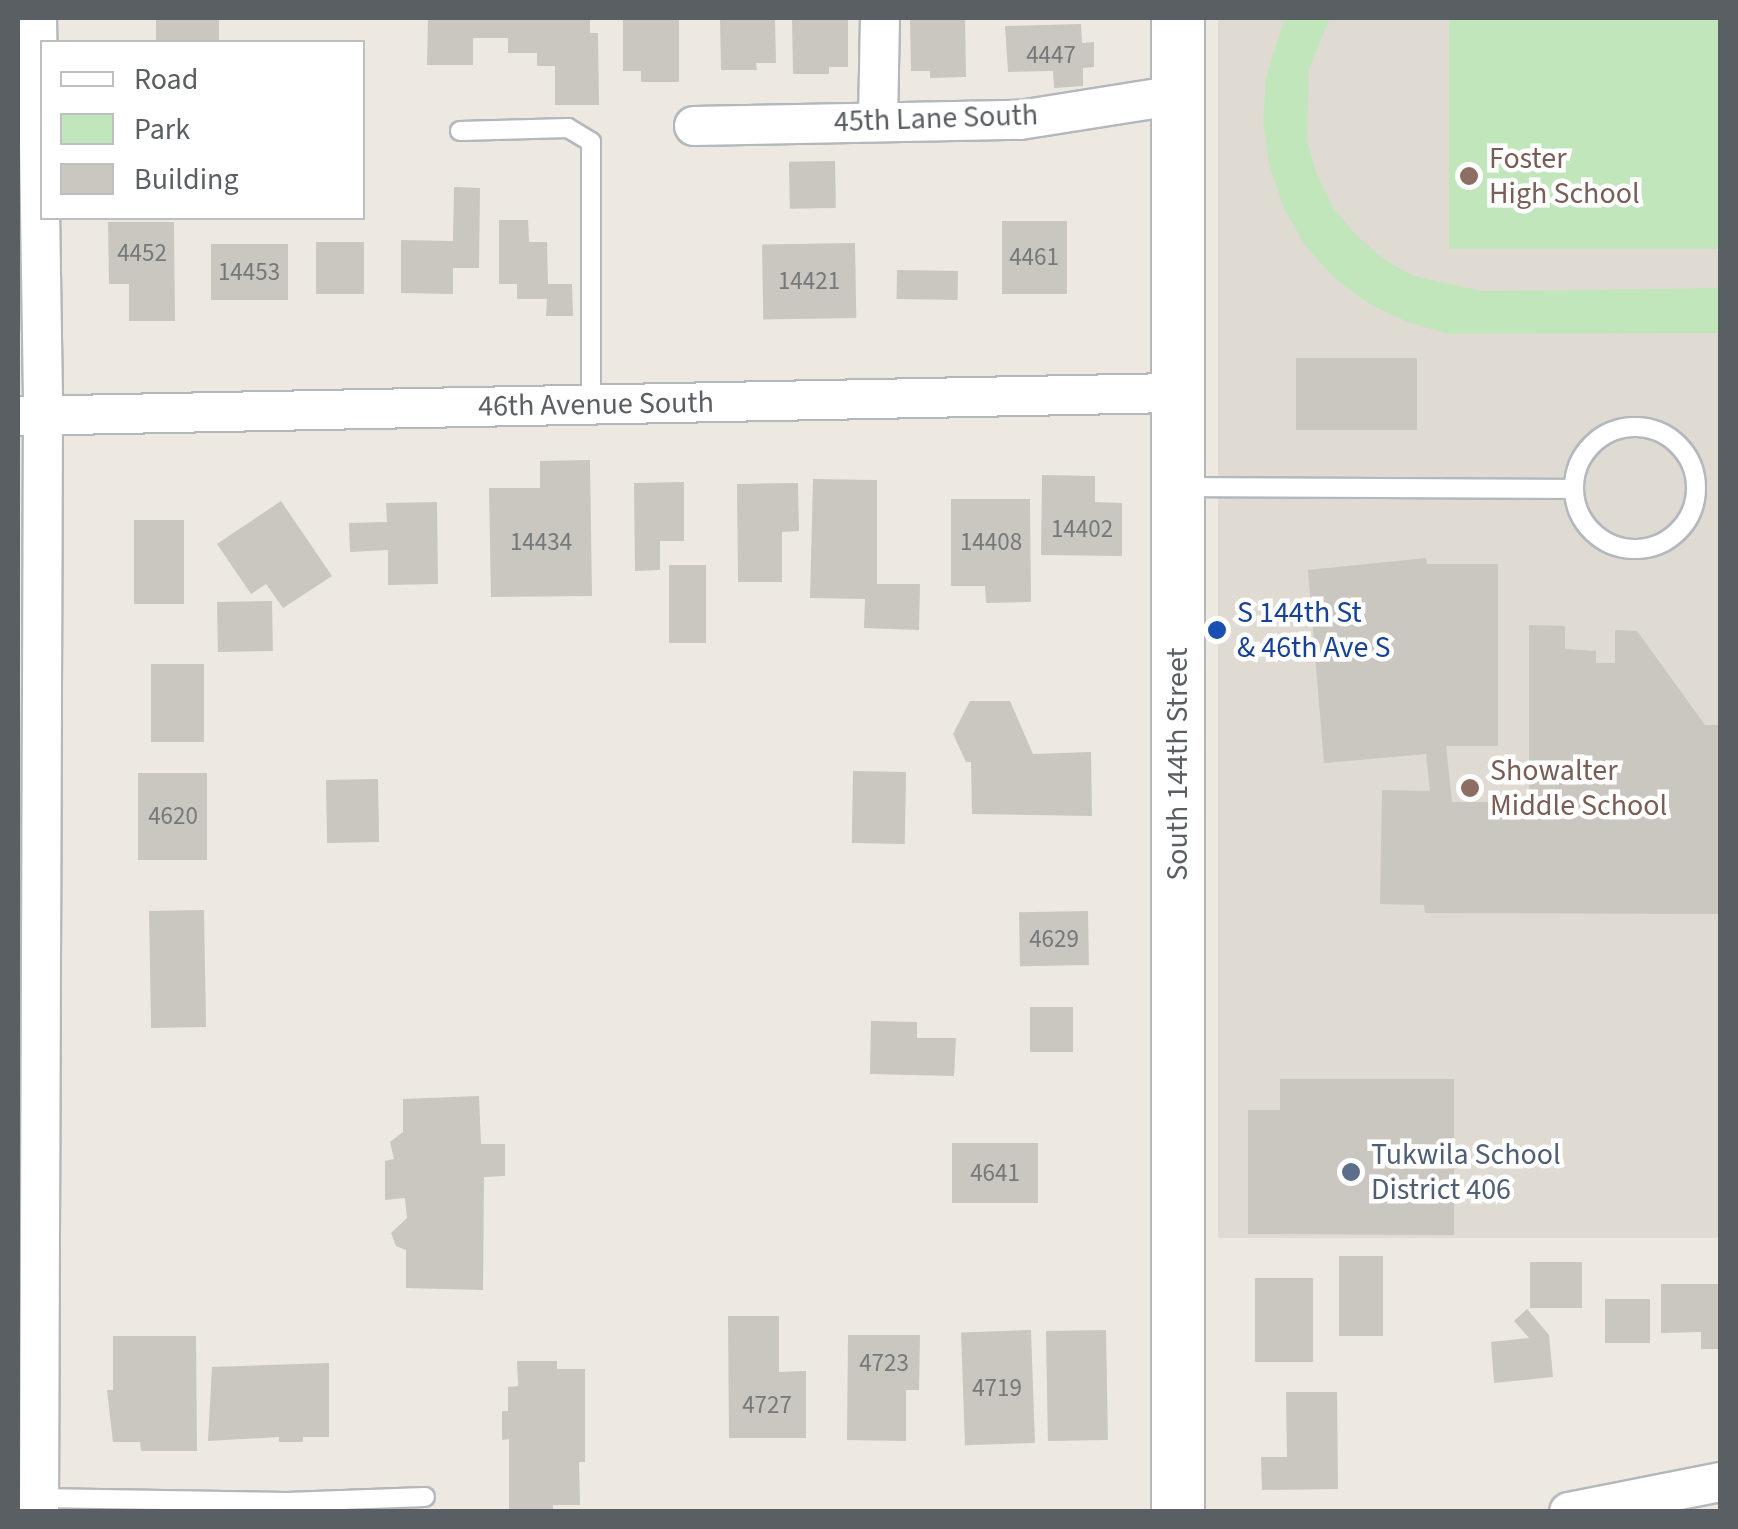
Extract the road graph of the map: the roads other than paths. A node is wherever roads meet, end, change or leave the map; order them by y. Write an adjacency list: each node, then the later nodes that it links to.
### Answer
1 (38, 18): 10 (street)
2 (880, 18): 5 (street)
3 (1178, 18): 4 (street, South 144th Street)
4 (1178, 94): 5 (street, 45th Lane South); 8 (street, South 144th Street)
5 (878, 122): 6 (street, 45th Lane South)
6 (694, 126)
7 (460, 130): 9 (lane)
8 (1175, 393): 9 (street, 46th Avenue South); 11 (street, South 144th Street)
9 (590, 405): 10 (street, 46th Avenue South)
10 (30, 416): 13 (street)
11 (1178, 487): 12 (lane); 17 (street, South 144th Street)
12 (1573, 489): 12 (lane)
13 (28, 1289): 16 (street)
14 (1720, 1482): 18 (street)
15 (425, 1497): 16 (lane)
16 (40, 1504)
17 (1178, 1512)
18 (1569, 1512)

